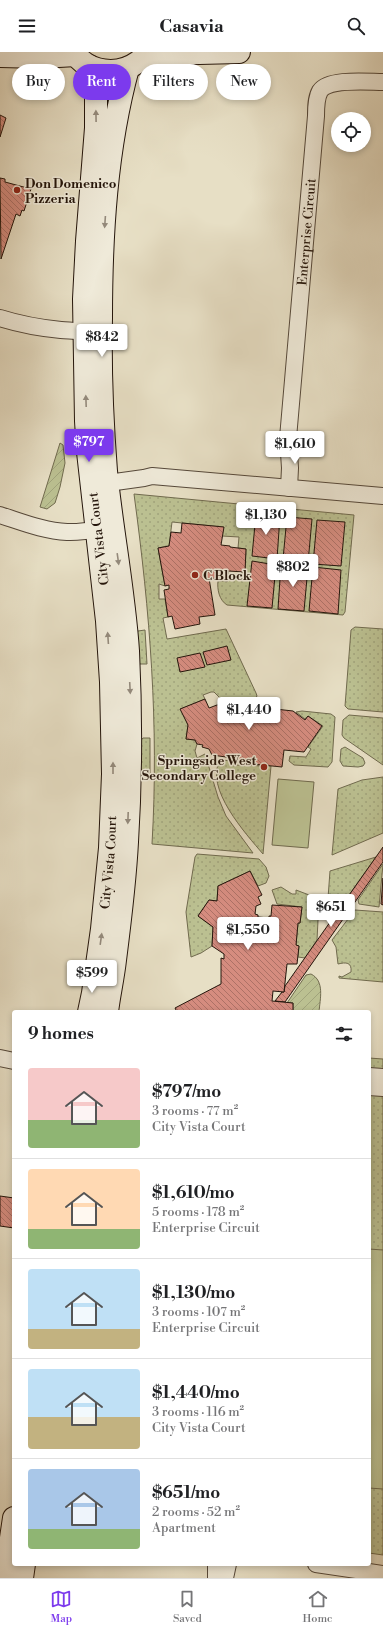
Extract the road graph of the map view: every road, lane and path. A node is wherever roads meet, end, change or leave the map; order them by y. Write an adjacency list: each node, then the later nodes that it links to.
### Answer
1 (239, 52): 4 (street)
2 (0, 56): 3 (street)
3 (80, 58): 4 (street); 7 (street, City Vista Court, one-way to 3)
4 (140, 58): 7 (street, City Vista Court, one-way to 7)
5 (383, 82): 9 (street, Enterprise Circuit)
6 (3, 319): 7 (street)
7 (90, 336): 8 (street, City Vista Court); 12 (street, City Vista Court, one-way to 7)
8 (107, 477): 9 (street); 12 (street, City Vista Court)
9 (283, 487): 10 (street)
10 (383, 496)
11 (0, 515): 12 (street)
12 (103, 534): 13 (street, City Vista Court, one-way to 12); 14 (street, City Vista Court, one-way to 14)
13 (89, 1010)
14 (106, 1010)
15 (0, 1057): 16 (street); 17 (street)
16 (12, 1057)
17 (12, 1060)
18 (371, 1076): 19 (street)
19 (383, 1077)
20 (371, 1087): 21 (street)
21 (383, 1088)
22 (12, 1531): 28 (street)
23 (24, 1566): 29 (street)
24 (216, 1566): 30 (street)
25 (227, 1566): 31 (street)
26 (329, 1566): 27 (street)
27 (383, 1574)
28 (5, 1578)
29 (22, 1578)
30 (216, 1578)
31 (224, 1578)

